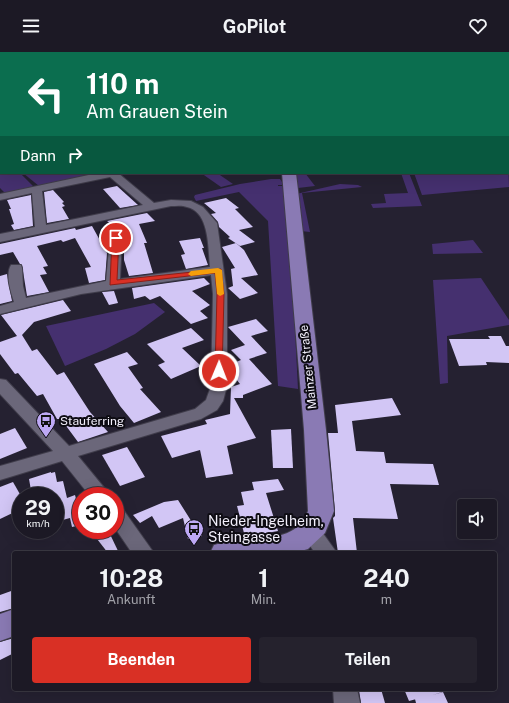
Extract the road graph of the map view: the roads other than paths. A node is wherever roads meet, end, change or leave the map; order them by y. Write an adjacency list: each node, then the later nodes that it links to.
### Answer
1 (289, 174): 18 (main road, Mainzer Straße)
2 (37, 190): 3 (street); 4 (street); 5 (street)
3 (0, 197)
4 (153, 208): 5 (street); 9 (street)
5 (41, 231): 6 (street)
6 (0, 238)
7 (116, 238): 10 (street)
8 (16, 268): 11 (street)
9 (218, 270): 10 (street); 14 (street)
10 (113, 283): 11 (street)
11 (21, 304): 12 (street)
12 (0, 310)
13 (0, 384): 14 (street)
14 (66, 454): 15 (street); 16 (street)
15 (0, 473)
16 (94, 487)
17 (124, 525): 19 (street)
18 (310, 531): 20 (main road); 21 (street)
19 (143, 551)
20 (240, 551)
21 (325, 551)
22 (12, 623): 23 (main road)
23 (0, 628)
24 (345, 691): 25 (street)
25 (347, 703)

